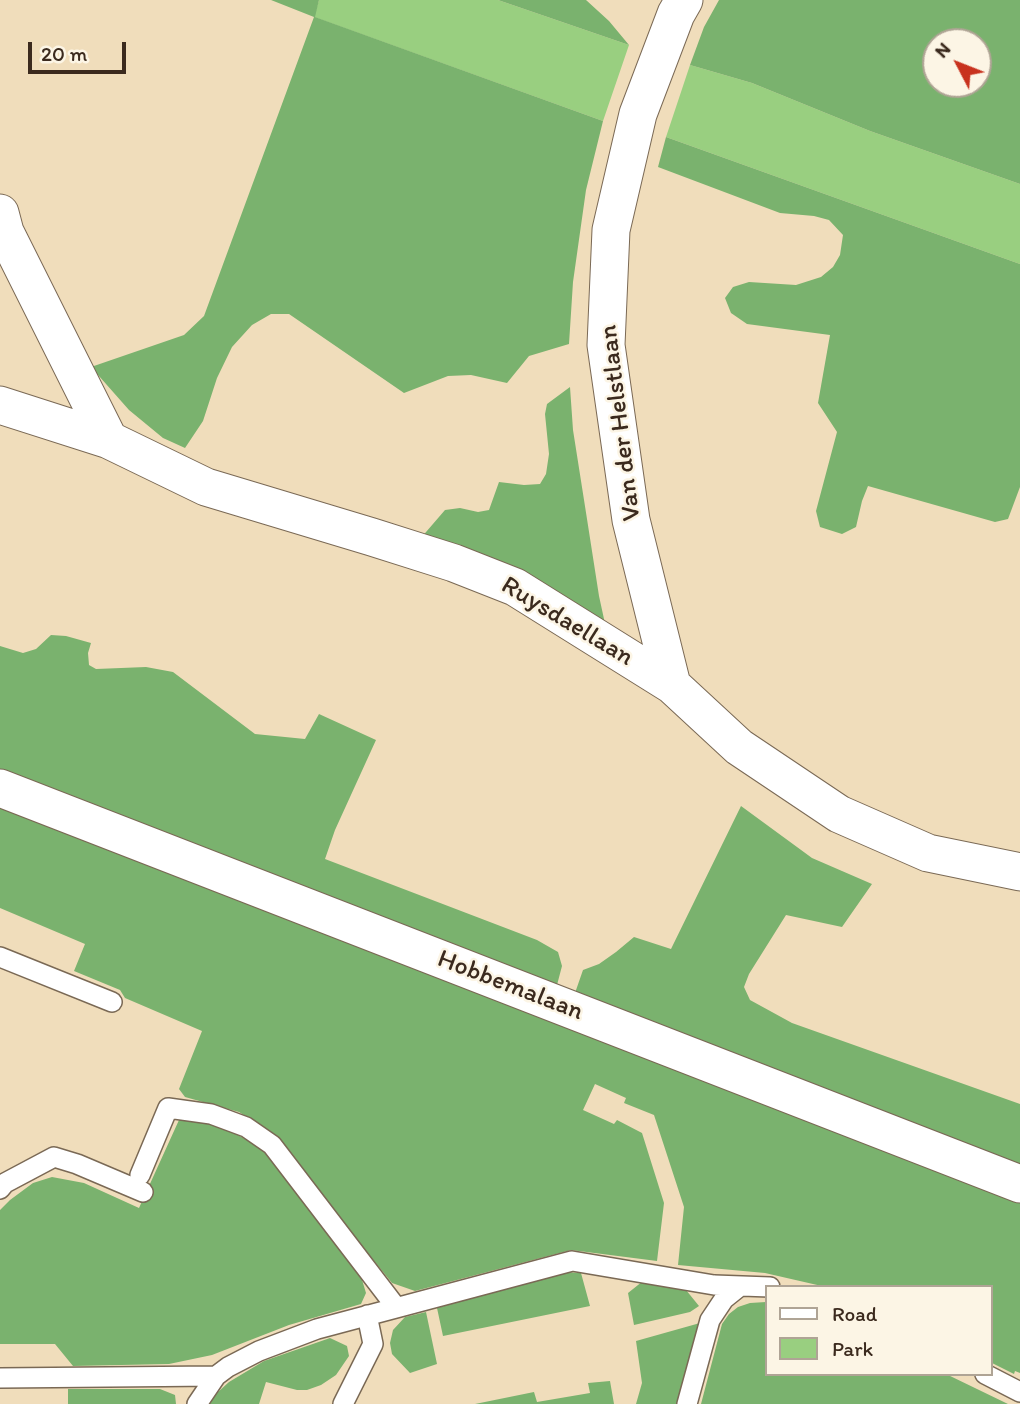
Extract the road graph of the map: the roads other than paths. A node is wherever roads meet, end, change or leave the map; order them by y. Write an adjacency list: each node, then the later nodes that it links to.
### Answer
1 (684, 0): 5 (street, Van der Helstlaan)
2 (0, 213): 4 (street)
3 (0, 405): 4 (street, Ruysdaellaan)
4 (108, 440): 5 (street, Ruysdaellaan)
5 (672, 685): 7 (street, Ruysdaellaan)
6 (0, 788): 10 (street, Hobbemalaan)
7 (1020, 872)
8 (0, 957): 9 (lane)
9 (112, 1002)
10 (1020, 1184)
11 (0, 1189): 14 (lane)
12 (740, 1287): 13 (lane); 14 (lane); 22 (lane)
13 (764, 1287)
14 (396, 1307): 15 (lane)
15 (367, 1315): 16 (lane); 21 (lane)
16 (216, 1376): 18 (lane); 20 (lane)
17 (989, 1376): 19 (lane)
18 (0, 1378)
19 (1020, 1392)
20 (197, 1404)
21 (343, 1404)
22 (687, 1404)

